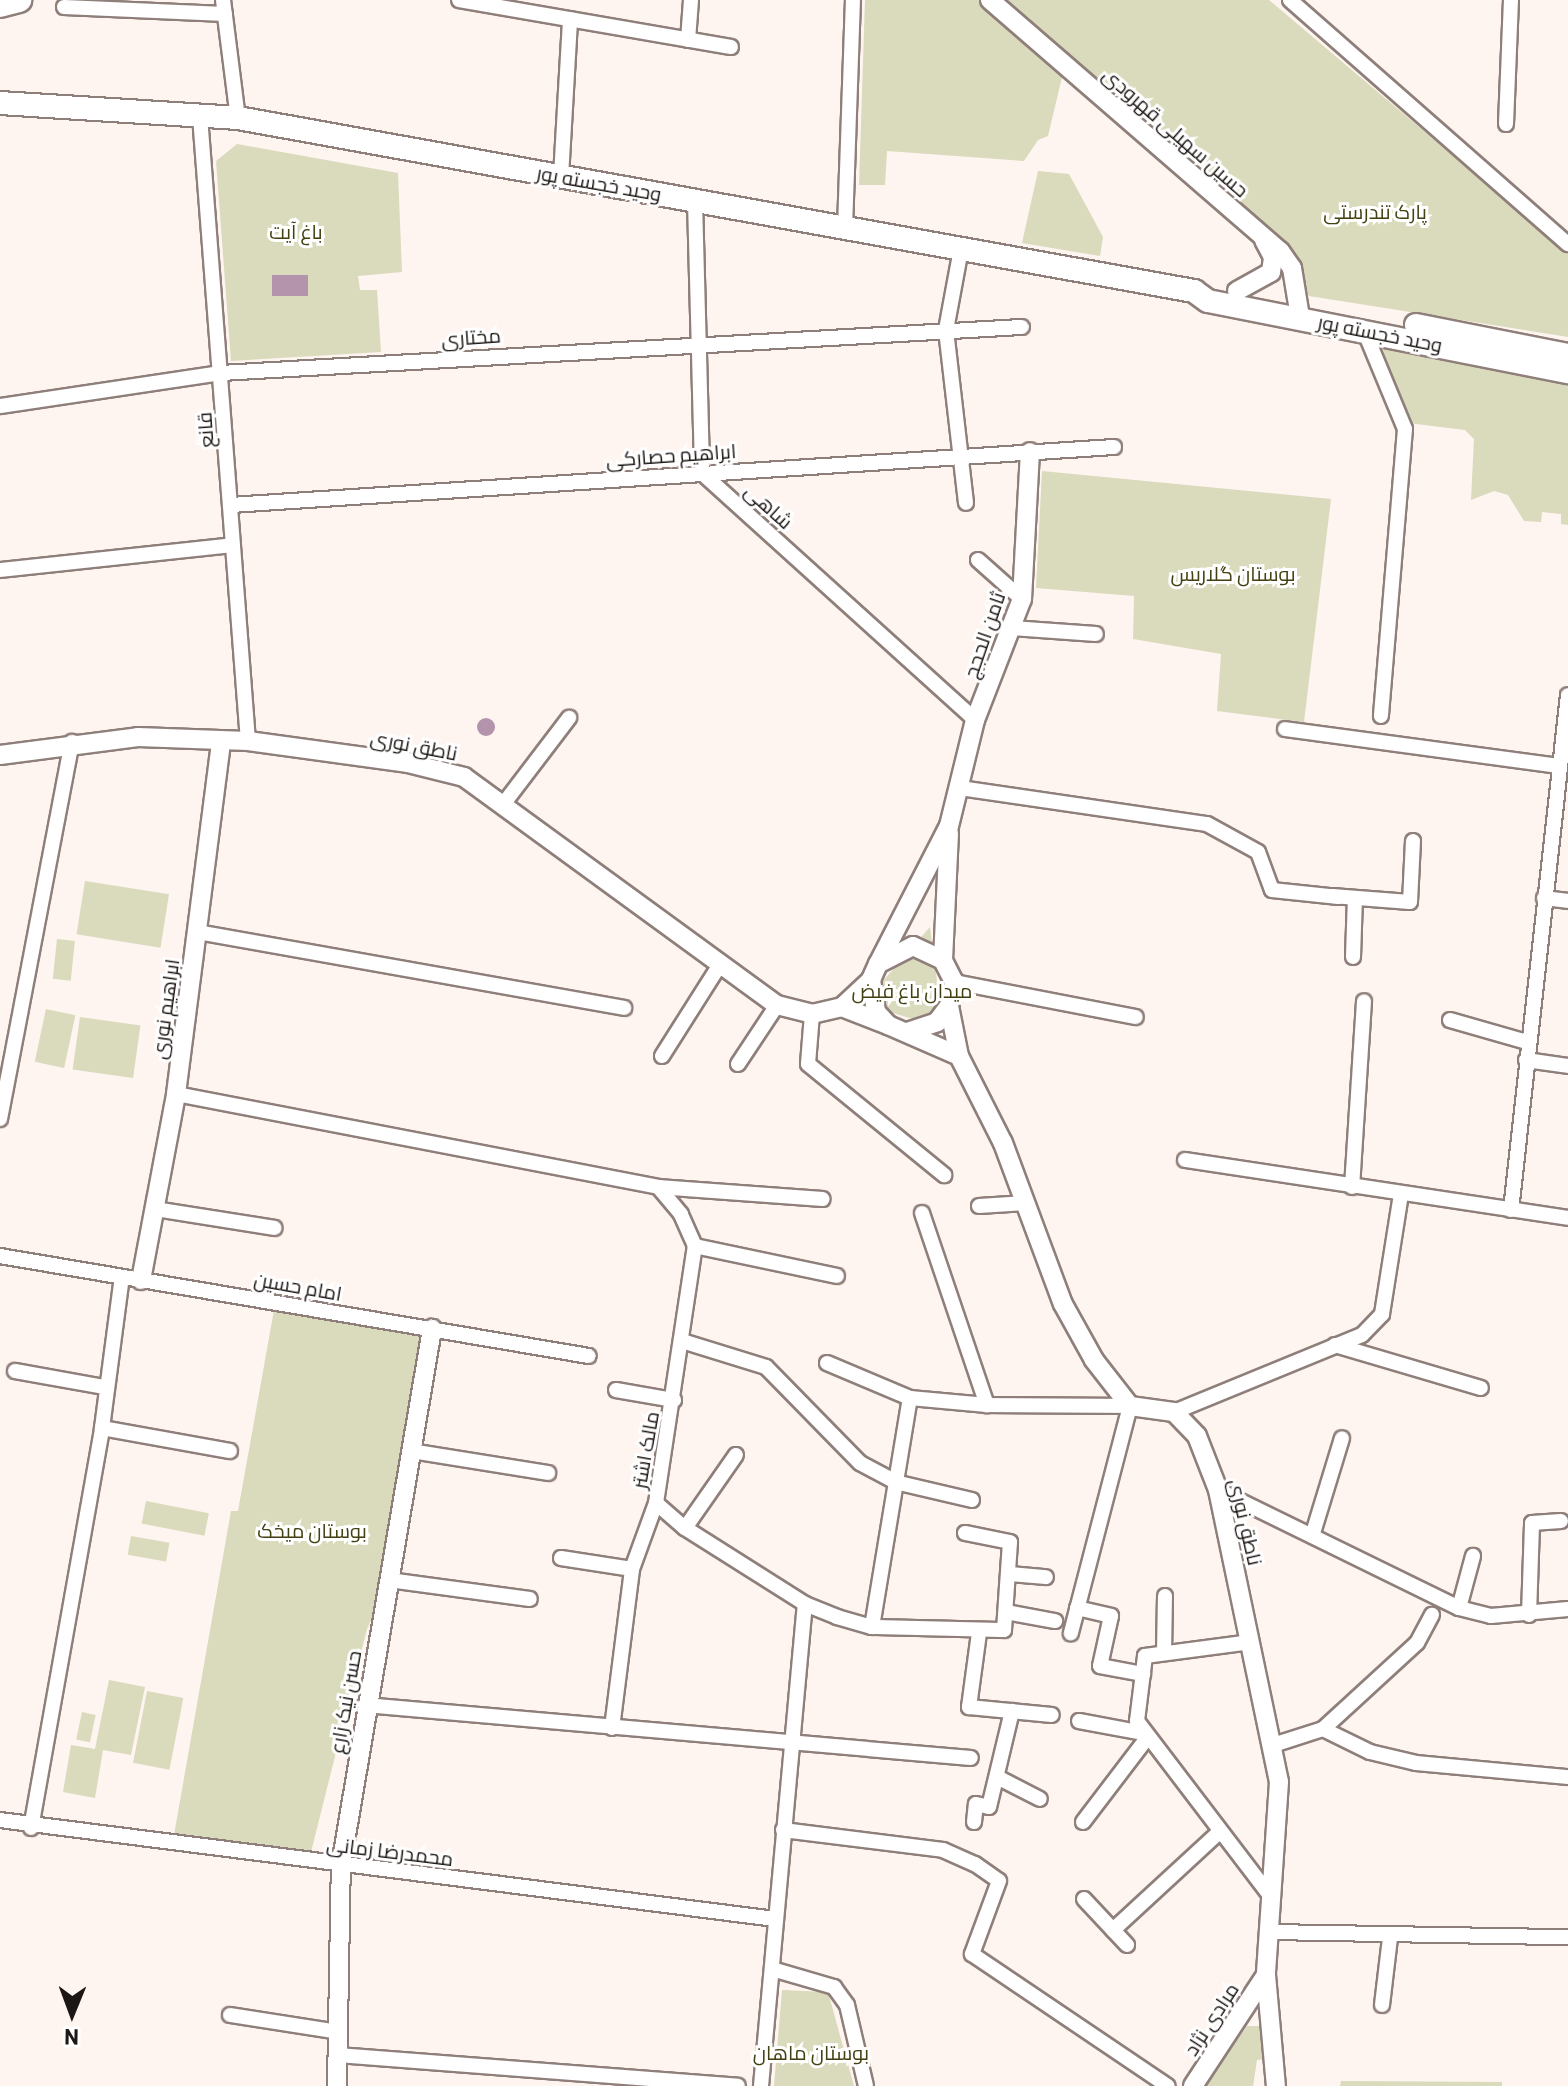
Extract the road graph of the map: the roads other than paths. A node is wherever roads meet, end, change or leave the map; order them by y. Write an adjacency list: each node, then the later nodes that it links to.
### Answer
1 (19, 0): 8 (highway)
2 (459, 0): 11 (street)
3 (691, 0): 12 (street)
4 (853, 0): 20 (street)
5 (990, 0): 21 (street, حسین سهیلی قهرودی)
6 (1511, 0): 17 (street)
7 (1295, 3): 22 (street)
8 (0, 5)
9 (64, 7): 10 (street)
10 (224, 7): 16 (street)
11 (570, 19): 12 (street); 18 (street)
12 (688, 40): 13 (street)
13 (731, 47)
14 (0, 103): 15 (main road, وحید خجسته پور)
15 (200, 116): 16 (main road, وحید خجسته پور); 33 (street, قانع)
16 (238, 118): 18 (main road, وحید خجسته پور)
17 (1506, 124)
18 (561, 177): 19 (main road, وحید خجسته پور)
19 (695, 201): 20 (main road, وحید خجسته پور); 30 (street)
20 (845, 228): 23 (main road, وحید خجسته پور)
21 (1261, 234): 25 (street); 26 (street, حسین سهیلی قهرودی)
22 (1568, 244)
23 (961, 249): 24 (main road, وحید خجسته پور); 28 (street)
24 (1194, 291): 25 (main road, وحید خجسته پور); 26 (main road, وحید خجسته پور)
25 (1237, 291): 26 (main road, وحید خجسته پور)
26 (1300, 310): 29 (main road, وحید خجسته پور); 31 (main road, وحید خجسته پور)
27 (1022, 327): 28 (street, مختاری)
28 (946, 330): 30 (street, مختاری); 37 (street)
29 (1364, 330): 32 (main road, وحید خجسته پور); 48 (street)
30 (697, 343): 33 (street, مختاری); 38 (street)
31 (1568, 355)
32 (1568, 372)
33 (221, 373): 34 (street, مختاری); 40 (street, قانع)
34 (0, 406)
35 (1114, 447): 36 (street, ابراهیم حصارکی)
36 (1030, 452): 37 (street, ابراهیم حصارکی); 44 (street, ثامن الحجج)
37 (958, 456): 38 (street, ابراهیم حصارکی); 39 (street)
38 (702, 473): 40 (street, ابراهیم حصارکی); 50 (street, شاهی)
39 (966, 503)
40 (231, 505): 41 (street, قانع)
41 (233, 545): 43 (street); 52 (street, قانع)
42 (978, 560): 44 (street)
43 (0, 570)
44 (1022, 599): 45 (street, ثامن الحجج)
45 (1012, 628): 46 (street); 50 (street, ثامن الحجج)
46 (1096, 634)
47 (1568, 695): 55 (street)
48 (1381, 716)
49 (569, 718): 59 (street)
50 (975, 720): 58 (street, ثامن الحجج)
51 (1285, 729): 57 (street)
52 (248, 741): 54 (street, ناطق نوری); 59 (street, ناطق نوری)
53 (72, 742): 54 (street, ناطق نوری); 56 (street, ناطق نوری); 87 (street)
54 (221, 742): 65 (street, ابراهیم نوری)
55 (1565, 744): 57 (street)
56 (0, 755)
57 (1560, 766): 63 (street)
58 (960, 788): 60 (street, ثامن الحجج); 62 (street)
59 (505, 802): 68 (street, ناطق نوری)
60 (949, 826): 67 (street); 69 (street)
61 (1413, 841): 62 (street)
62 (1355, 898): 66 (street)
63 (1544, 898): 64 (street); 81 (street)
64 (1568, 901)
65 (198, 932): 75 (street); 88 (street, ابراهیم نوری)
66 (1353, 957)
67 (943, 960): 69 (street); 70 (street)
68 (721, 963): 72 (street, ناطق نوری); 82 (street)
69 (874, 972): 74 (street); 79 (street)
70 (954, 982): 73 (street); 77 (street)
71 (1364, 1001): 93 (street)
72 (777, 1005): 76 (street, ناطق نوری); 85 (street)
73 (949, 1006): 80 (street); 83 (street)
74 (842, 1007): 76 (street, ناطق نوری); 79 (street)
75 (624, 1008)
76 (812, 1014): 91 (street)
77 (1136, 1017)
78 (1450, 1020): 81 (street)
79 (888, 1025): 80 (street)
80 (907, 1032): 83 (street)
81 (1527, 1042): 84 (street)
82 (662, 1056)
83 (959, 1056): 96 (street)
84 (1526, 1060): 86 (street); 99 (street)
85 (738, 1064)
86 (1568, 1066)
87 (6, 1073): 89 (street)
88 (176, 1094): 92 (street); 98 (street, ابراهیم نوری)
89 (0, 1119)
90 (1185, 1160): 93 (street)
91 (944, 1175)
92 (658, 1187): 95 (street); 103 (street)
93 (1352, 1187): 94 (street)
94 (1401, 1194): 99 (street); 109 (street)
95 (823, 1199)
96 (1026, 1203): 97 (street); 119 (street)
97 (979, 1206)
98 (155, 1209): 102 (street); 106 (street, ابراهیم نوری)
99 (1511, 1210): 101 (street)
100 (922, 1213): 118 (street)
101 (1568, 1218)
102 (275, 1228)
103 (695, 1246): 105 (street); 108 (street, مالک اشتر)
104 (0, 1256): 106 (street, امام حسین)
105 (837, 1276)
106 (132, 1279): 107 (street, امام حسین); 113 (street)
107 (432, 1329): 110 (street, امام حسین); 124 (street, حسن نیک زارع)
108 (682, 1341): 117 (street, مالک اشتر); 127 (street)
109 (1335, 1345): 114 (street); 120 (street)
110 (589, 1356)
111 (827, 1363): 116 (street)
112 (15, 1371): 113 (street)
113 (104, 1387): 121 (street)
114 (1481, 1388)
115 (616, 1390): 117 (street)
116 (910, 1398): 118 (street); 127 (street)
117 (674, 1400): 130 (street, مالک اشتر)
118 (987, 1405): 119 (street)
119 (1130, 1406): 120 (street); 144 (street)
120 (1174, 1412): 128 (street, ناطق نوری)
121 (102, 1428): 123 (street); 173 (street)
122 (1342, 1438): 134 (street)
123 (230, 1451)
124 (411, 1451): 126 (street); 140 (street, حسن نیک زارع)
125 (736, 1455): 132 (street)
126 (548, 1473)
127 (895, 1482): 129 (street); 151 (street)
128 (1218, 1490): 134 (street); 154 (street, ناطق نوری)
129 (972, 1500)
130 (656, 1503): 132 (street); 137 (street, مالک اشتر)
131 (1561, 1521): 149 (street)
132 (685, 1528): 143 (street)
133 (965, 1533): 138 (street)
134 (1313, 1533): 145 (street)
135 (1473, 1556): 145 (street)
136 (561, 1558): 137 (street)
137 (632, 1569): 161 (street, مالک اشتر)
138 (1010, 1574): 139 (street); 147 (street)
139 (1046, 1577)
140 (389, 1580): 142 (street); 157 (street, حسن نیک زارع)
141 (1165, 1596): 155 (street)
142 (530, 1599)
143 (805, 1604): 151 (street); 164 (street)
144 (1077, 1608): 153 (street); 156 (street)
145 (1459, 1608): 149 (street)
146 (1568, 1609): 149 (street)
147 (1006, 1612): 150 (street); 152 (street)
148 (1432, 1615): 162 (street)
149 (1529, 1615)
150 (1055, 1621)
151 (872, 1627): 152 (street)
152 (979, 1633): 158 (street)
153 (1071, 1633)
154 (1251, 1642): 155 (street); 165 (street, ناطق نوری)
155 (1164, 1653): 156 (street)
156 (1143, 1674): 163 (street)
157 (365, 1705): 161 (street); 176 (street, حسن نیک زارع)
158 (1012, 1711): 159 (street); 167 (street)
159 (1052, 1715)
160 (1079, 1721): 163 (street)
161 (612, 1728): 164 (street)
162 (1323, 1729): 165 (street); 168 (street)
163 (1142, 1731): 172 (street); 175 (street)
164 (791, 1744): 166 (street); 174 (street)
165 (1273, 1745): 177 (street, ناطق نوری)
166 (971, 1758)
167 (997, 1777): 169 (street); 171 (street)
168 (1568, 1777)
169 (1040, 1799)
170 (0, 1820): 173 (street, محمدرضا زمانی)
171 (974, 1822)
172 (1083, 1822)
173 (31, 1828): 176 (street, محمدرضا زمانی)
174 (783, 1830): 179 (street); 195 (street)
175 (1218, 1833): 177 (street); 180 (street)
176 (341, 1865): 179 (street, محمدرضا زمانی); 189 (street, حسن نیک زارع)
177 (1271, 1897): 181 (street, ناطق نوری)
178 (1084, 1899): 180 (street)
179 (775, 1919): 185 (street)
180 (1113, 1930): 184 (street)
181 (1269, 1932): 183 (street); 186 (street, ناطق نوری)
182 (1568, 1937): 183 (street)
183 (1390, 1938): 187 (street)
184 (1127, 1945)
185 (772, 1969): 193 (street); 194 (street)
186 (1266, 1975): 196 (street, مرادی نژاد); 197 (street, ناطق نوری)
187 (1382, 2005)
188 (230, 2015): 189 (street)
189 (338, 2032): 190 (street, حسن نیک زارع)
190 (338, 2055): 191 (street, حسن نیک زارع); 192 (street)
191 (337, 2086)
192 (738, 2086)
193 (761, 2086)
194 (866, 2086)
195 (1168, 2086)
196 (1193, 2086)
197 (1276, 2086)

